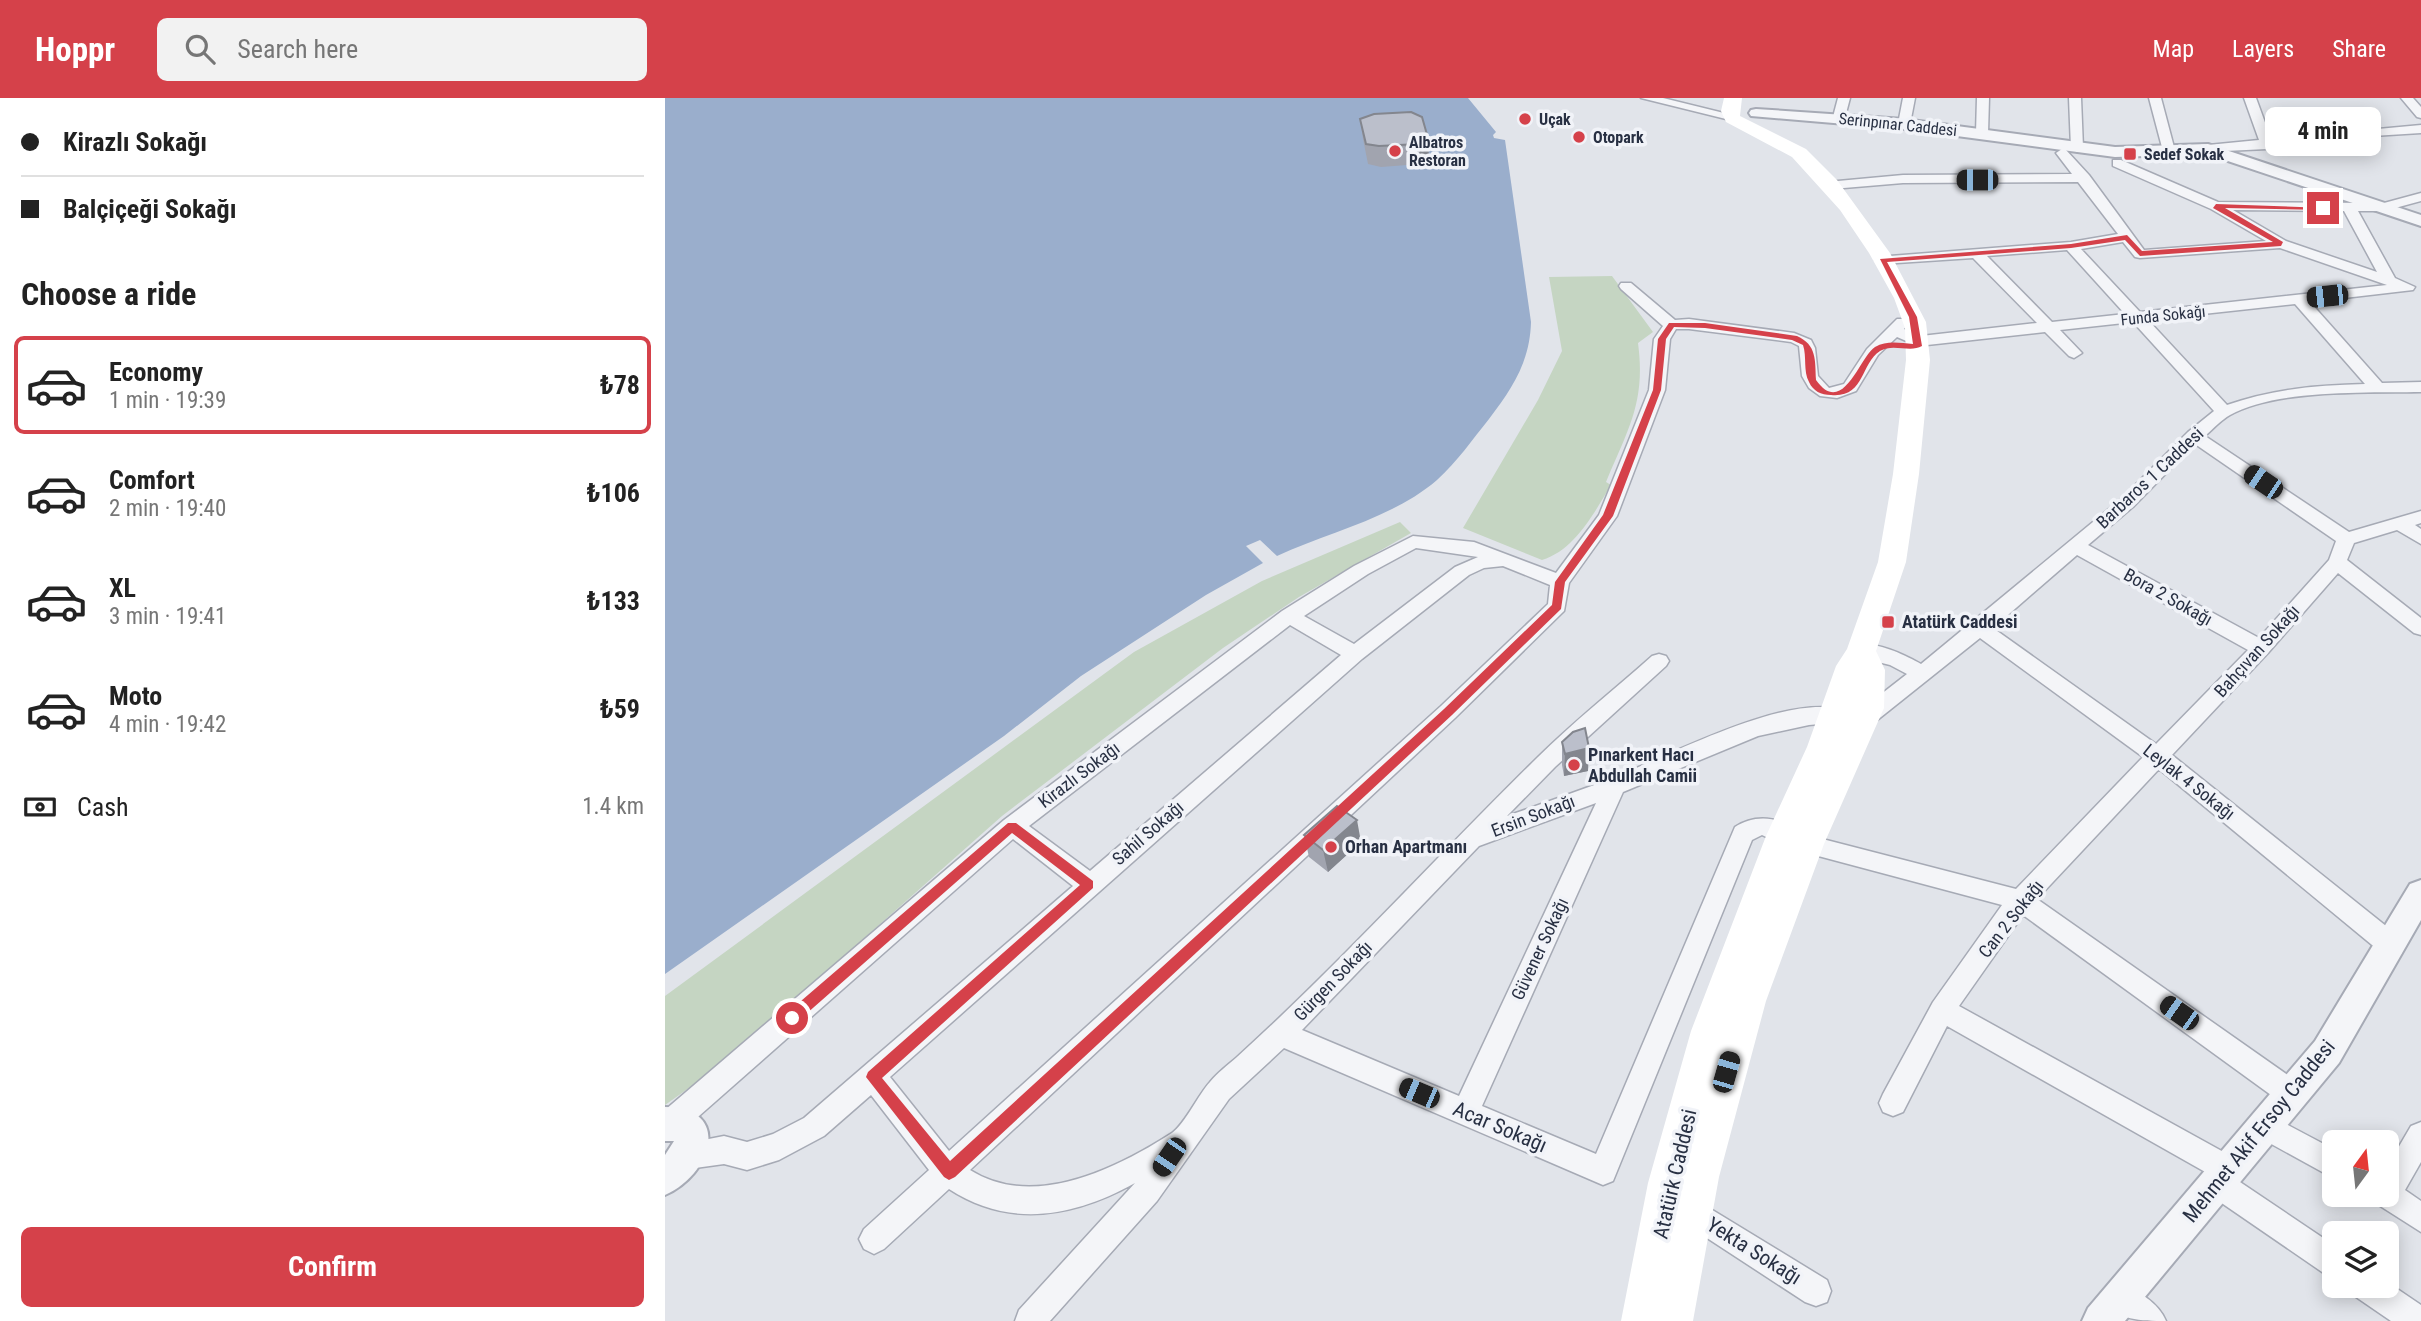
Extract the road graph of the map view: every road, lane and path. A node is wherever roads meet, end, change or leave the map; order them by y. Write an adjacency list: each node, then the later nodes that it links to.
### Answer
1 (1647, 98): 10 (street)
2 (1742, 98): 14 (main road)
3 (1844, 98): 13 (street)
4 (1909, 98): 15 (street)
5 (1983, 98): 17 (street)
6 (2075, 98): 20 (street)
7 (2155, 98): 21 (street)
8 (2250, 98): 18 (street)
9 (2407, 98): 11 (street)
10 (1732, 107): 14 (main road)
11 (2421, 114)
12 (1815, 117): 13 (street, Serinpınar Caddesi); 14 (street)
13 (1839, 117): 15 (street, Serinpınar Caddesi)
14 (1758, 121): 24 (main road)
15 (1904, 124): 17 (street, Serinpınar Caddesi)
16 (2421, 129): 18 (street)
17 (1982, 133): 20 (street, Serinpınar Caddesi)
18 (2267, 145): 19 (street)
19 (2208, 149): 21 (street); 27 (street)
20 (2078, 151): 22 (street, Serinpınar Caddesi); 23 (street)
21 (2169, 151): 22 (street)
22 (2116, 157): 26 (street, Serinpınar Caddesi)
23 (2084, 178): 24 (street); 30 (street)
24 (1832, 185): 34 (main road)
25 (2421, 197): 27 (street)
26 (2216, 206): 28 (street); 31 (street, Serinpınar Caddesi)
27 (2384, 207): 28 (street); 29 (street)
28 (2350, 209): 35 (street)
29 (2421, 221)
30 (2127, 237): 31 (street); 32 (street)
31 (2281, 244): 35 (street, Serinpınar Caddesi)
32 (2071, 246): 33 (street); 40 (street)
33 (1976, 253): 34 (street); 42 (street)
34 (1882, 260): 39 (main road)
35 (2389, 281): 37 (street, Serinpınar Caddesi)
36 (1626, 286): 41 (street)
37 (2415, 289): 38 (street, Funda Sokağı)
38 (2300, 299): 40 (street, Funda Sokağı); 47 (street)
39 (1909, 310): 43 (street); 44 (main road)
40 (2137, 318): 42 (street, Funda Sokağı); 49 (street)
41 (1671, 325): 45 (street); 60 (street)
42 (2051, 327): 44 (street, Funda Sokağı); 46 (street)
43 (1895, 332): 44 (street); 45 (street)
44 (1918, 344): 45 (street, Funda Sokağı); 64 (main road)
45 (1875, 350)
46 (2074, 353)
47 (2377, 387): 48 (street, Barbaros 1 Caddesi); 49 (street, Barbaros 1 Caddesi)
48 (2421, 387)
49 (2224, 412): 50 (street, Barbaros 1 Caddesi)
50 (2194, 436): 54 (street); 56 (street, Barbaros 1 Caddesi)
51 (2421, 517): 52 (street)
52 (2400, 523): 53 (street); 54 (street)
53 (2421, 538)
54 (2346, 539): 58 (street, Bahçıvan Sokağı)
55 (1439, 546): 57 (street); 59 (street); 61 (street, Kirazlı Sokağı)
56 (2075, 546): 62 (street, Barbaros 1 Caddesi); 65 (street, Bora 2 Sokağı)
57 (1509, 560): 59 (street); 60 (street)
58 (2337, 562): 63 (street); 65 (street, Bahçıvan Sokağı)
59 (1462, 571): 66 (street, Sahil Sokağı)
60 (1560, 582): 91 (street)
61 (1289, 616): 66 (street); 72 (street, Kirazlı Sokağı)
62 (1980, 628): 68 (street, Barbaros 1 Caddesi); 70 (street, Leylak 4 Sokağı)
63 (2421, 628)
64 (1864, 641): 68 (street); 69 (main road, Atatürk Caddesi)
65 (2261, 648): 70 (street, Bahçıvan Sokağı)
66 (1355, 654): 75 (street, Sahil Sokağı)
67 (1659, 661): 73 (street, Gürgen Sokağı)
68 (1923, 674): 69 (street, Barbaros 1 Caddesi)
69 (1849, 718): 71 (street, Ersin Sokağı); 74 (main road, Atatürk Caddesi)
70 (2159, 757): 77 (street, Can 2 Sokağı); 78 (street, Leylak 4 Sokağı)
71 (1615, 786): 73 (street, Ersin Sokağı); 84 (street, Güvener Sokağı)
72 (1012, 826): 75 (street); 85 (street, Kirazlı Sokağı)
73 (1470, 840): 80 (street, Gürgen Sokağı)
74 (1795, 840): 77 (street); 84 (street, Acar Sokağı); 95 (main road, Atatürk Caddesi); 104 (main road, Atatürk Caddesi)
75 (1089, 884): 81 (street, Sahil Sokağı)
76 (2421, 893): 78 (street, Mehmet Akif Ersoy Caddesi)
77 (2020, 900): 79 (street, Can 2 Sokağı); 82 (street)
78 (2392, 946): 82 (street, Mehmet Akif Ersoy Caddesi)
79 (1943, 1010): 83 (street, Can 2 Sokağı); 93 (street)
80 (1281, 1034): 84 (street, Acar Sokağı); 88 (street, Gürgen Sokağı)
81 (873, 1077): 90 (street, Sahil Sokağı); 91 (street)
82 (2292, 1094): 86 (street, Mehmet Akif Ersoy Caddesi)
83 (1893, 1103)
84 (1465, 1113)
85 (669, 1123): 90 (street)
86 (2265, 1126): 89 (street); 93 (street, Mehmet Akif Ersoy Caddesi)
87 (2421, 1135): 92 (street)
88 (1180, 1141): 91 (street); 103 (street, Gürgen Sokağı)
89 (2322, 1158)
90 (676, 1166)
91 (949, 1172): 97 (street)
92 (2399, 1173)
93 (2222, 1177): 98 (street); 101 (street, Mehmet Akif Ersoy Caddesi)
94 (2399, 1202): 96 (street)
95 (1691, 1212): 99 (street, Yekta Sokağı); 105 (main road, Atatürk Caddesi)
96 (2421, 1218)
97 (874, 1239)
98 (2322, 1254)
99 (1816, 1291)
100 (2385, 1298): 102 (street)
101 (2110, 1310): 106 (street)
102 (2410, 1315)
103 (1030, 1321)
104 (1644, 1321)
105 (1670, 1321)
106 (2151, 1321)

